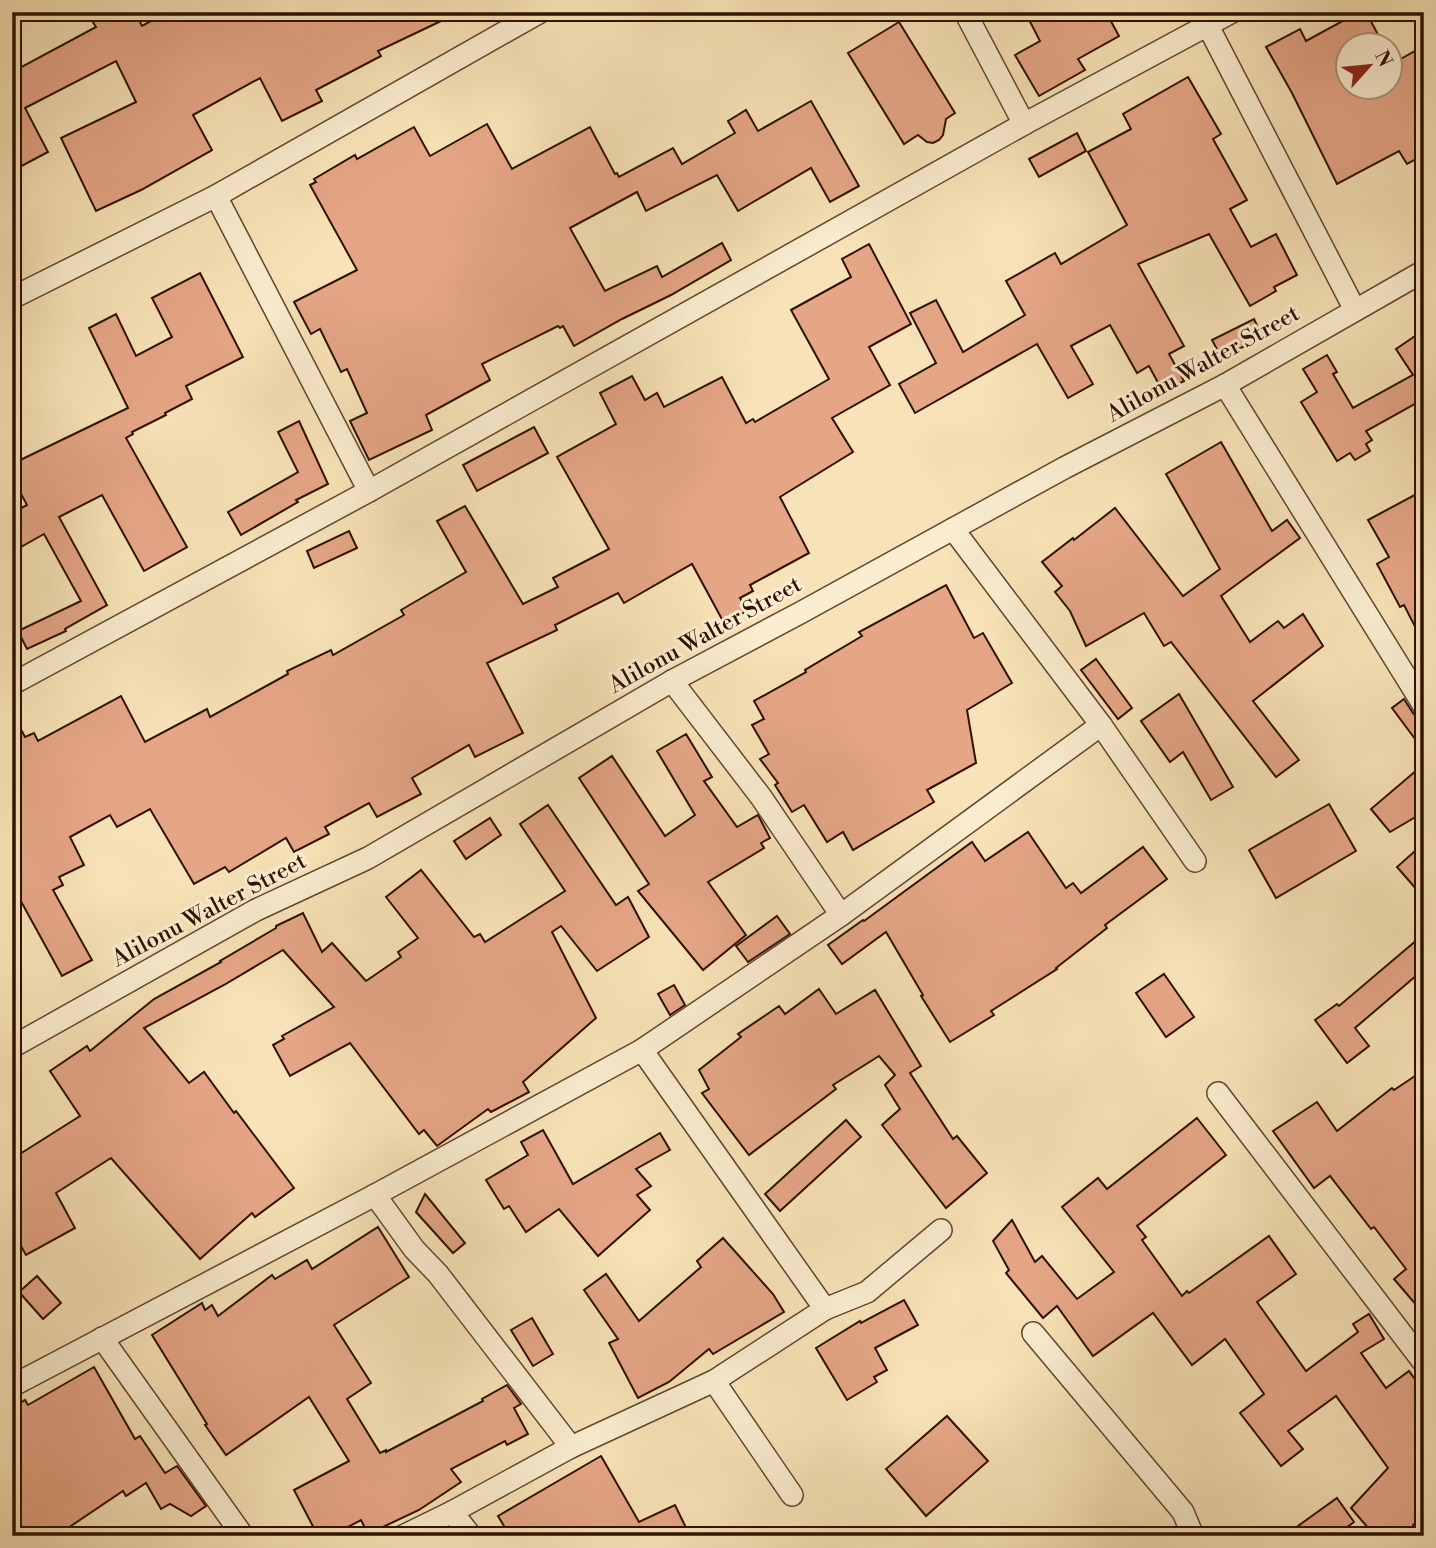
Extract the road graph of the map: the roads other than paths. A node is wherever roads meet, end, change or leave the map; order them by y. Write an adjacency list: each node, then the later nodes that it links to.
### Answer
1 (540, 12): 6 (street)
2 (965, 12): 5 (street)
3 (1232, 12): 4 (street)
4 (1208, 26): 5 (street); 9 (street)
5 (1024, 124): 11 (street)
6 (216, 196): 8 (street); 11 (street)
7 (1424, 271): 9 (street, Alilonu Walter Street)
8 (12, 298)
9 (1355, 310): 10 (street, Alilonu Walter Street)
10 (1225, 386): 12 (street, Alilonu Walter Street); 15 (street)
11 (369, 491): 14 (street)
12 (953, 529): 13 (street, Alilonu Walter Street); 16 (street)
13 (672, 681): 18 (street); 19 (street, Alilonu Walter Street)
14 (12, 684)
15 (1424, 706)
16 (1101, 725): 17 (street); 18 (street)
17 (1195, 861)
18 (841, 915): 20 (street)
19 (12, 1047)
20 (642, 1050): 22 (street); 24 (street)
21 (1218, 1093): 27 (street)
22 (375, 1195): 26 (street); 30 (street)
23 (940, 1230): 24 (street)
24 (825, 1309): 28 (street)
25 (1033, 1332): 36 (street)
26 (102, 1338): 29 (street); 33 (street)
27 (1424, 1363)
28 (714, 1381): 30 (street); 31 (street)
29 (12, 1386)
30 (571, 1447): 32 (street)
31 (792, 1494)
32 (452, 1512): 34 (street); 35 (street)
33 (243, 1536)
34 (403, 1536)
35 (471, 1536)
36 (1193, 1536)

